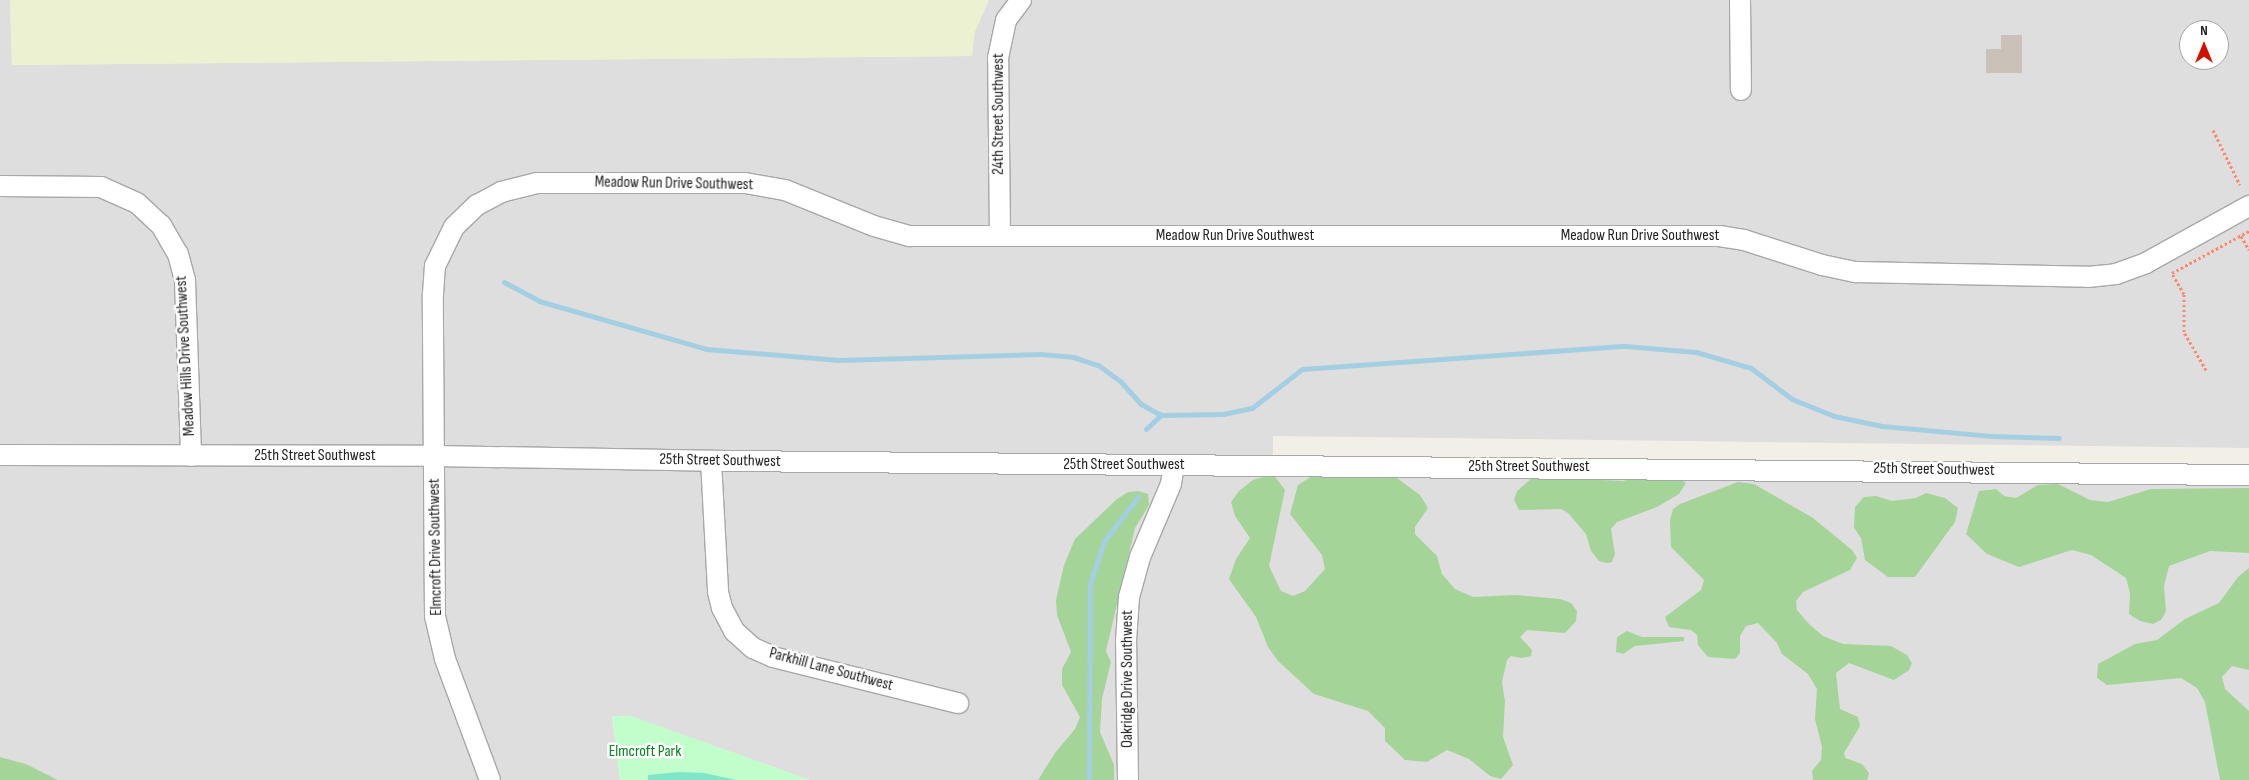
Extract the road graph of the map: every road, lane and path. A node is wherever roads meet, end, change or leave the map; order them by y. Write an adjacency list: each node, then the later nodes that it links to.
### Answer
1 (1021, 0): 9 (street, 24th Street Southwest)
2 (1740, 0): 3 (street)
3 (1741, 90)
4 (2213, 130): 5 (path)
5 (2240, 185)
6 (0, 186): 14 (street, Meadow Hills Drive Southwest)
7 (2249, 206): 9 (street, Meadow Run Drive Southwest)
8 (2249, 231): 10 (path)
9 (1000, 235): 15 (street, Meadow Run Drive Southwest)
10 (2241, 236): 11 (path); 12 (path)
11 (2249, 250)
12 (2206, 370)
13 (0, 454): 14 (street, 25th Street Southwest)
14 (191, 456): 15 (street, 25th Street Southwest)
15 (435, 456): 16 (street, 25th Street Southwest); 20 (street, Elmcroft Drive Southwest)
16 (711, 461): 17 (street, 25th Street Southwest); 19 (street, Parkhill Lane Southwest)
17 (1174, 466): 18 (street, 25th Street Southwest); 21 (street, Oakridge Drive Southwest)
18 (2249, 475)
19 (958, 703)
20 (490, 780)
21 (1128, 780)

